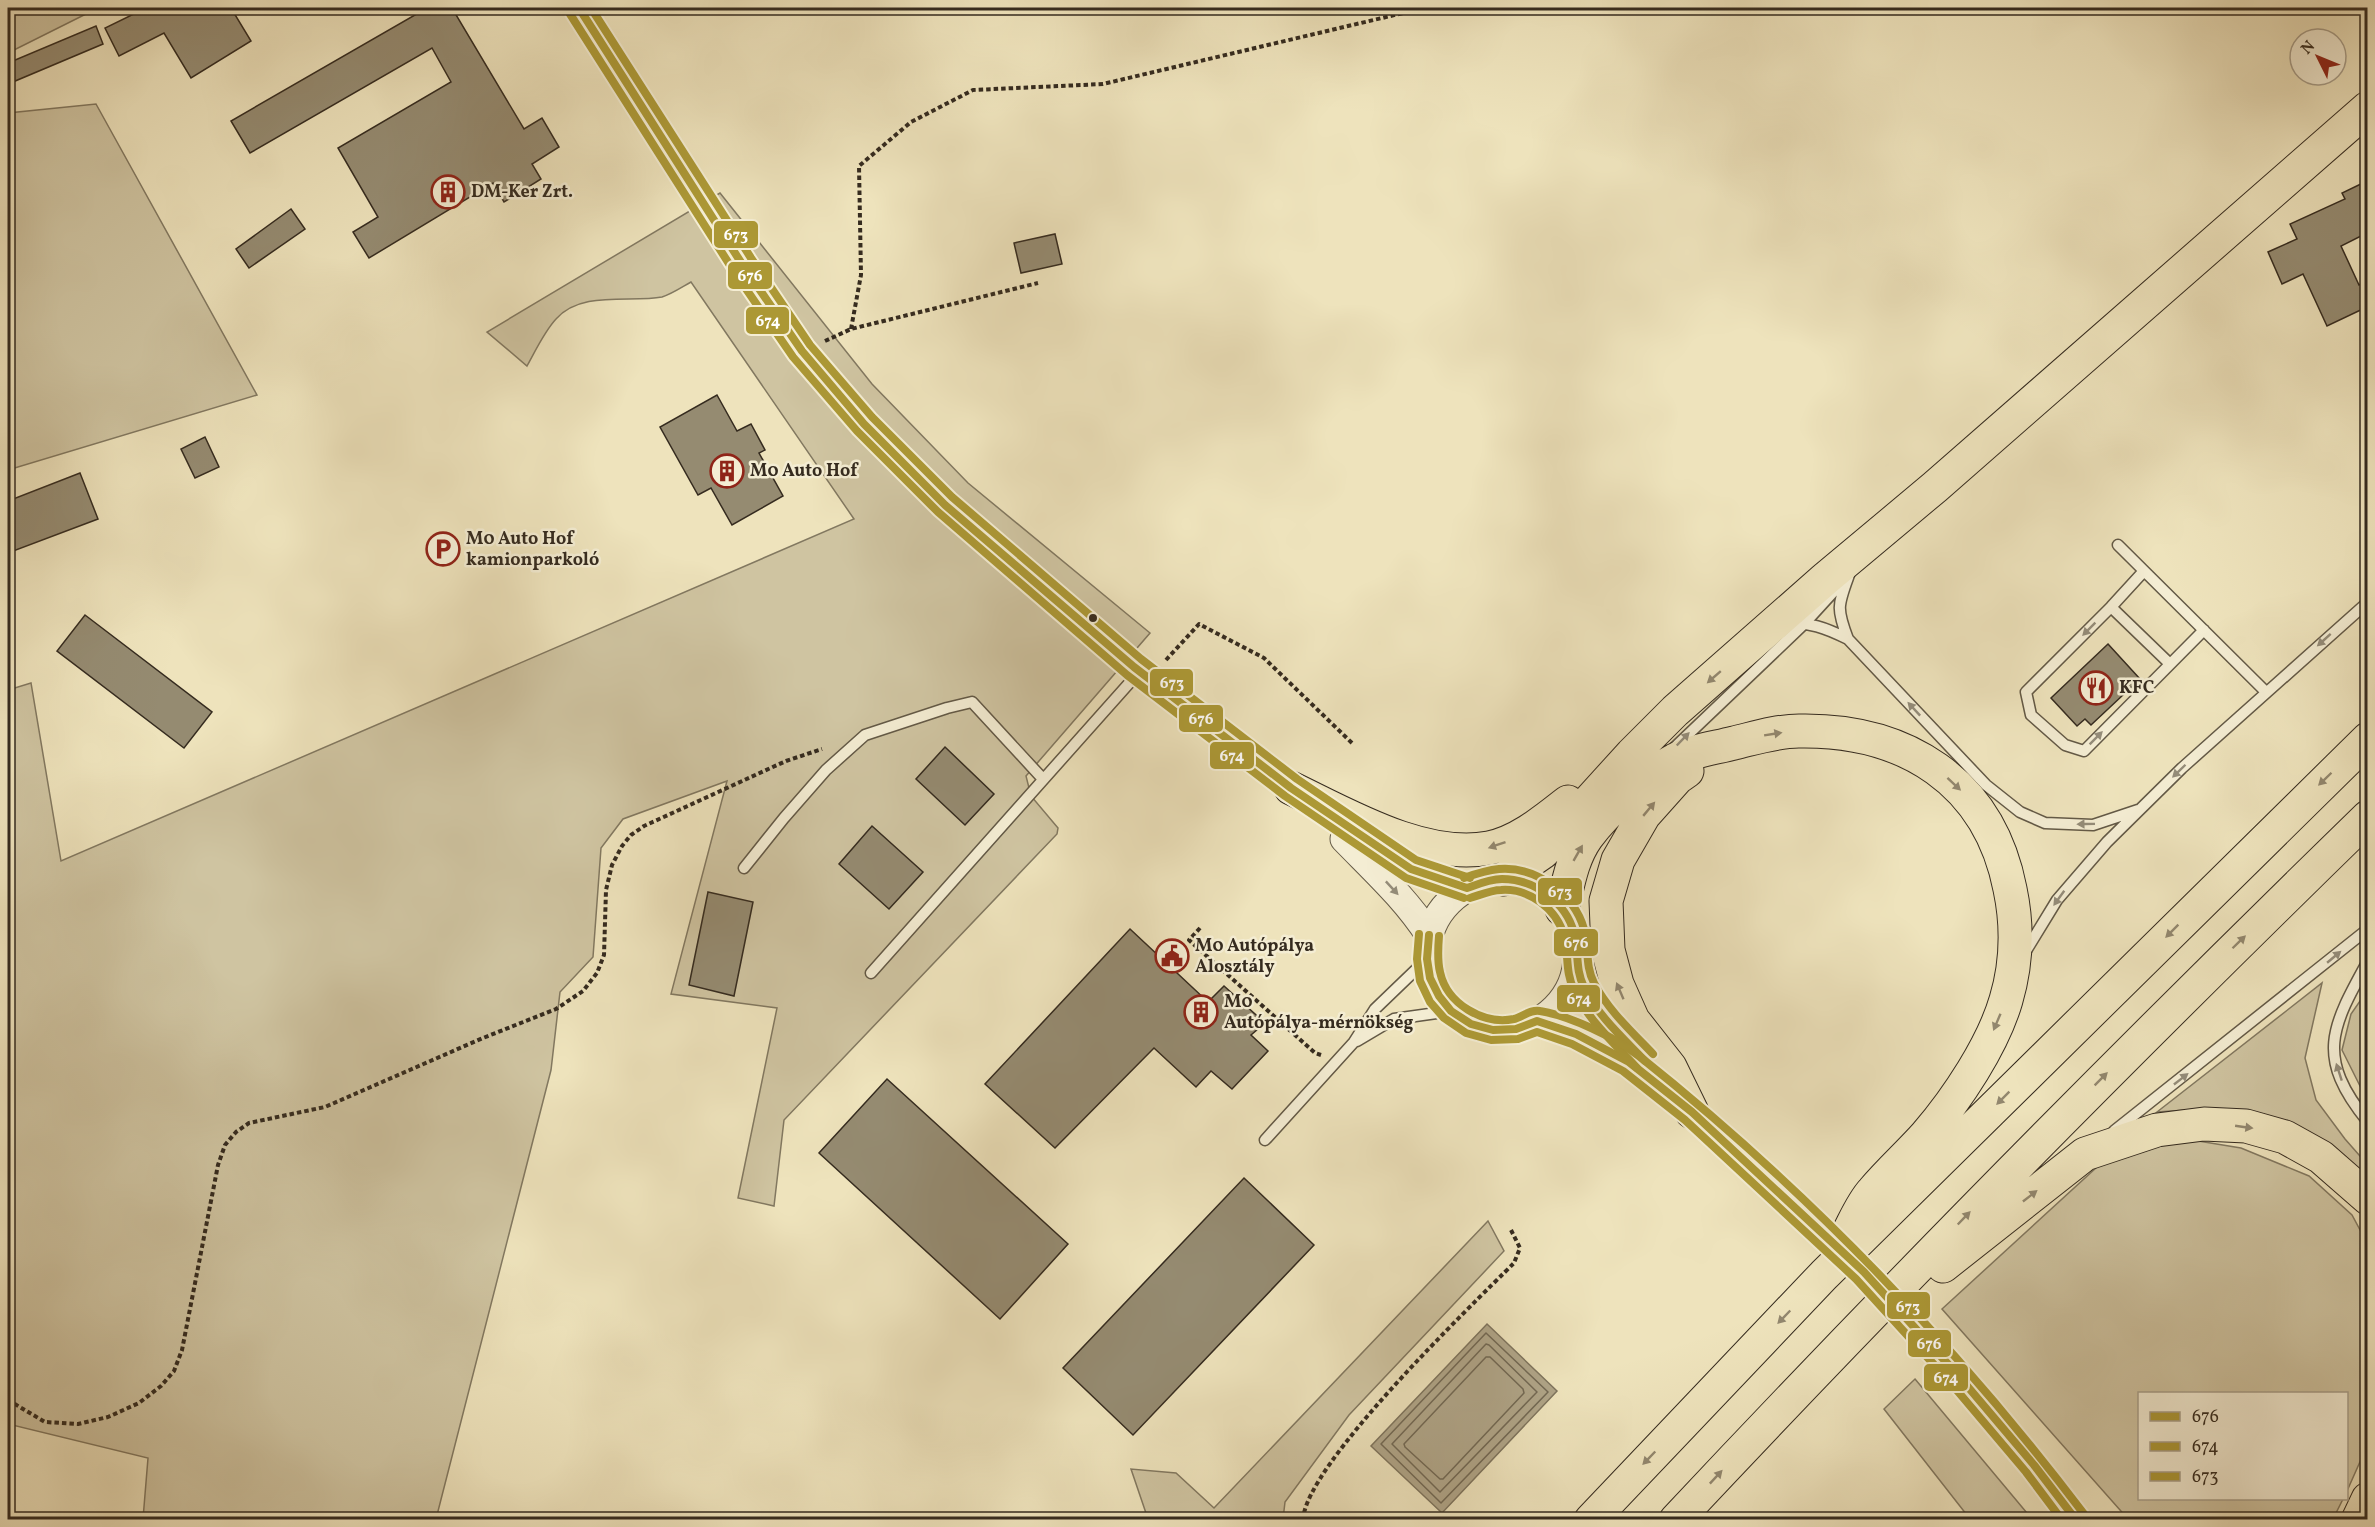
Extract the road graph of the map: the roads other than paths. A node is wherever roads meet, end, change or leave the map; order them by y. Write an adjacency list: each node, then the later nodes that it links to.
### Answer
1 (579, 8): 14 (street)
2 (2367, 108): 3 (highway)
3 (1935, 487): 6 (lane); 11 (highway)
4 (2118, 545): 5 (lane)
5 (2144, 571): 8 (lane); 10 (lane)
6 (1849, 575): 9 (lane); 12 (lane)
7 (2367, 602): 15 (lane, one-way to 15)
8 (2111, 607): 13 (lane); 13 (lane, one-way to 13)
9 (1804, 624): 11 (lane); 12 (lane); 18 (lane, one-way to 9)
10 (2204, 630): 13 (lane); 15 (lane)
11 (1758, 639): 18 (highway, one-way to 18)
12 (1848, 639): 21 (lane, one-way to 12)
13 (2169, 664)
14 (1145, 675): 19 (lane); 20 (street)
15 (2266, 692): 21 (lane, one-way to 21)
16 (2367, 739): 41 (highway, one-way to 41)
17 (1726, 745): 18 (highway); 32 (highway, one-way to 32); 36 (highway, one-way to 17)
18 (1637, 768): 20 (highway, one-way to 20); 24 (highway); 26 (highway, one-way to 18)
19 (1043, 779): 23 (lane); 31 (lane)
20 (1291, 788): 25 (street); 28 (street, one-way to 28)
21 (2141, 808): 32 (lane, one-way to 32)
22 (2367, 817): 42 (highway, one-way to 22)
23 (744, 868)
24 (1504, 879): 25 (street); 26 (street)
25 (1467, 888): 28 (street)
26 (1562, 909): 30 (street)
27 (2367, 929): 39 (lane, one-way to 27)
28 (1428, 947): 33 (street); 35 (lane)
29 (2367, 961): 37 (lane, one-way to 29)
30 (1576, 969): 34 (street); 36 (street)
31 (871, 973)
32 (2013, 973): 41 (highway, one-way to 41)
33 (1451, 1011): 34 (street); 35 (lane)
34 (1537, 1021): 36 (street)
35 (1354, 1042): 38 (lane)
36 (1692, 1113): 46 (street, bridge)
37 (2367, 1122)
38 (1265, 1140)
39 (2085, 1154): 40 (highway, one-way to 40); 42 (highway, one-way to 39)
40 (2367, 1198)
41 (1824, 1275): 44 (highway, one-way to 44)
42 (1821, 1365): 45 (highway, one-way to 42)
43 (2367, 1499): 47 (highway)
44 (1591, 1520)
45 (1676, 1520)
46 (2076, 1520)
47 (2358, 1520)

